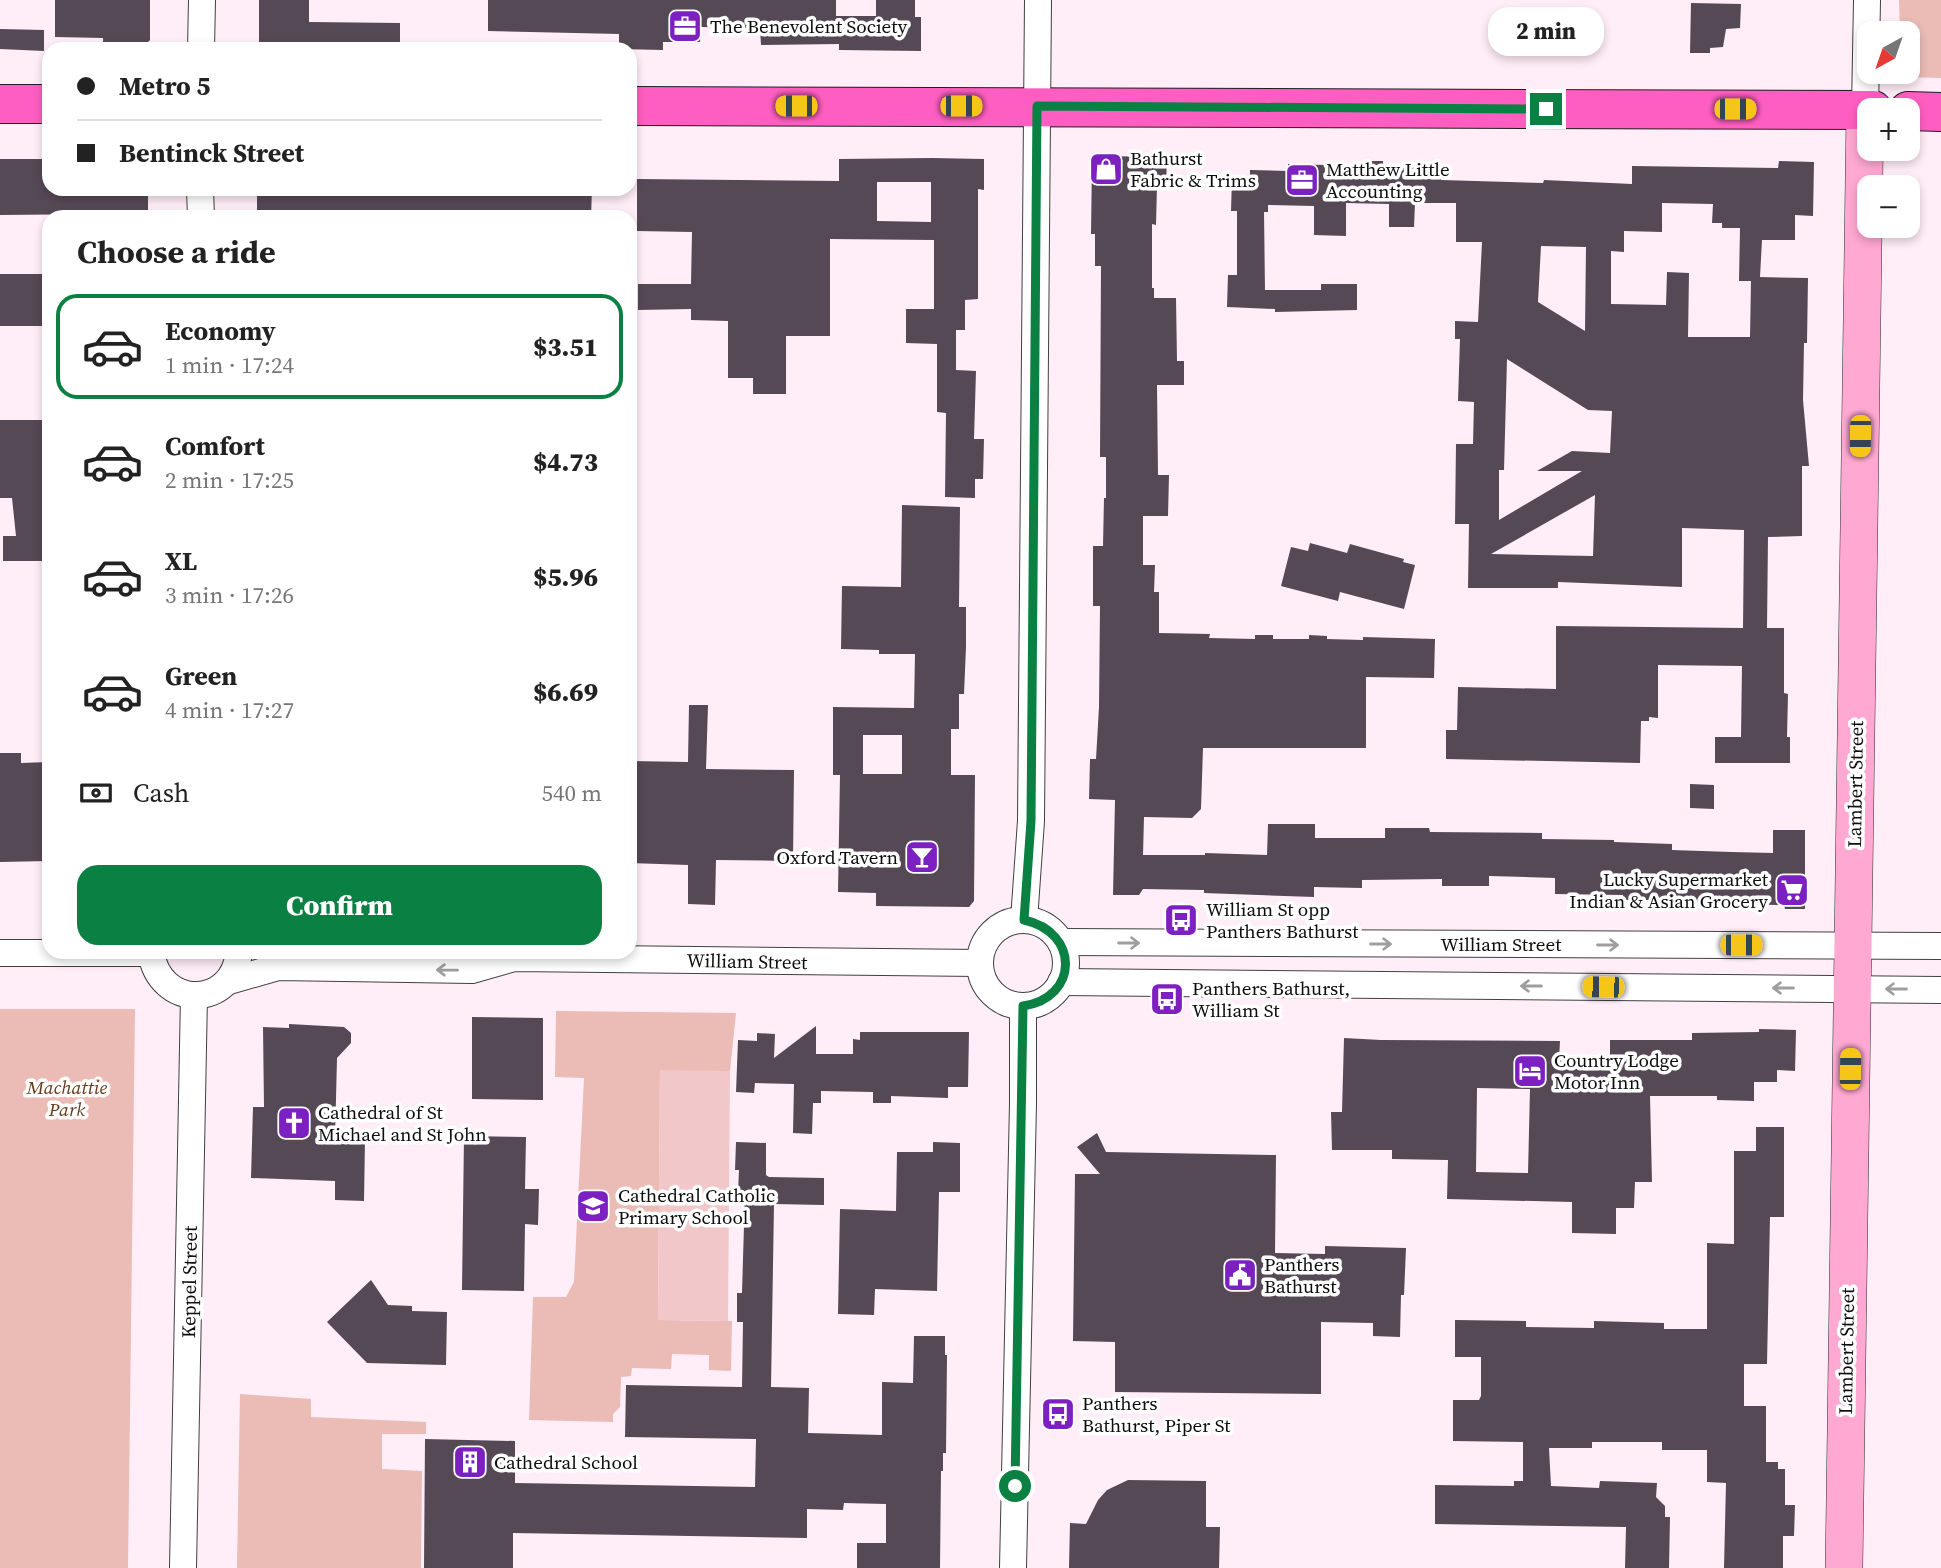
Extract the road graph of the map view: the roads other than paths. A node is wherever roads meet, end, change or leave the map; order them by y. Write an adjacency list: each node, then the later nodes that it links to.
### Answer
1 (202, 0): 4 (street)
2 (1038, 0): 9 (street)
3 (1867, 0): 5 (street, Lambert Street)
4 (201, 42)
5 (1869, 98)
6 (0, 104): 7 (main road)
7 (42, 104)
8 (637, 106): 9 (main road)
9 (1037, 106): 10 (main road); 14 (street)
10 (1857, 110)
11 (1920, 111): 12 (main road)
12 (1941, 112)
13 (1868, 161): 16 (main road, Lambert Street)
14 (1024, 920): 15 (street); 24 (street)
15 (1060, 942): 16 (street, William Street, one-way to 16); 26 (street)
16 (1852, 945): 17 (street, William Street); 27 (main road, Lambert Street)
17 (1941, 946)
18 (0, 953): 19 (street)
19 (42, 953)
20 (637, 957): 24 (street, William Street)
21 (152, 959): 29 (street)
22 (238, 959): 25 (street)
23 (496, 959): 25 (street, William Street, one-way to 25)
24 (980, 963): 30 (street)
25 (229, 981): 29 (street, William Street)
26 (1061, 982): 27 (street, one-way to 26); 30 (street)
27 (1851, 989): 28 (street, one-way to 27); 33 (main road, Lambert Street)
28 (1941, 990)
29 (194, 995): 31 (street, Keppel Street)
30 (1023, 1006): 32 (street)
31 (183, 1568)
32 (1013, 1568)
33 (1844, 1568)

